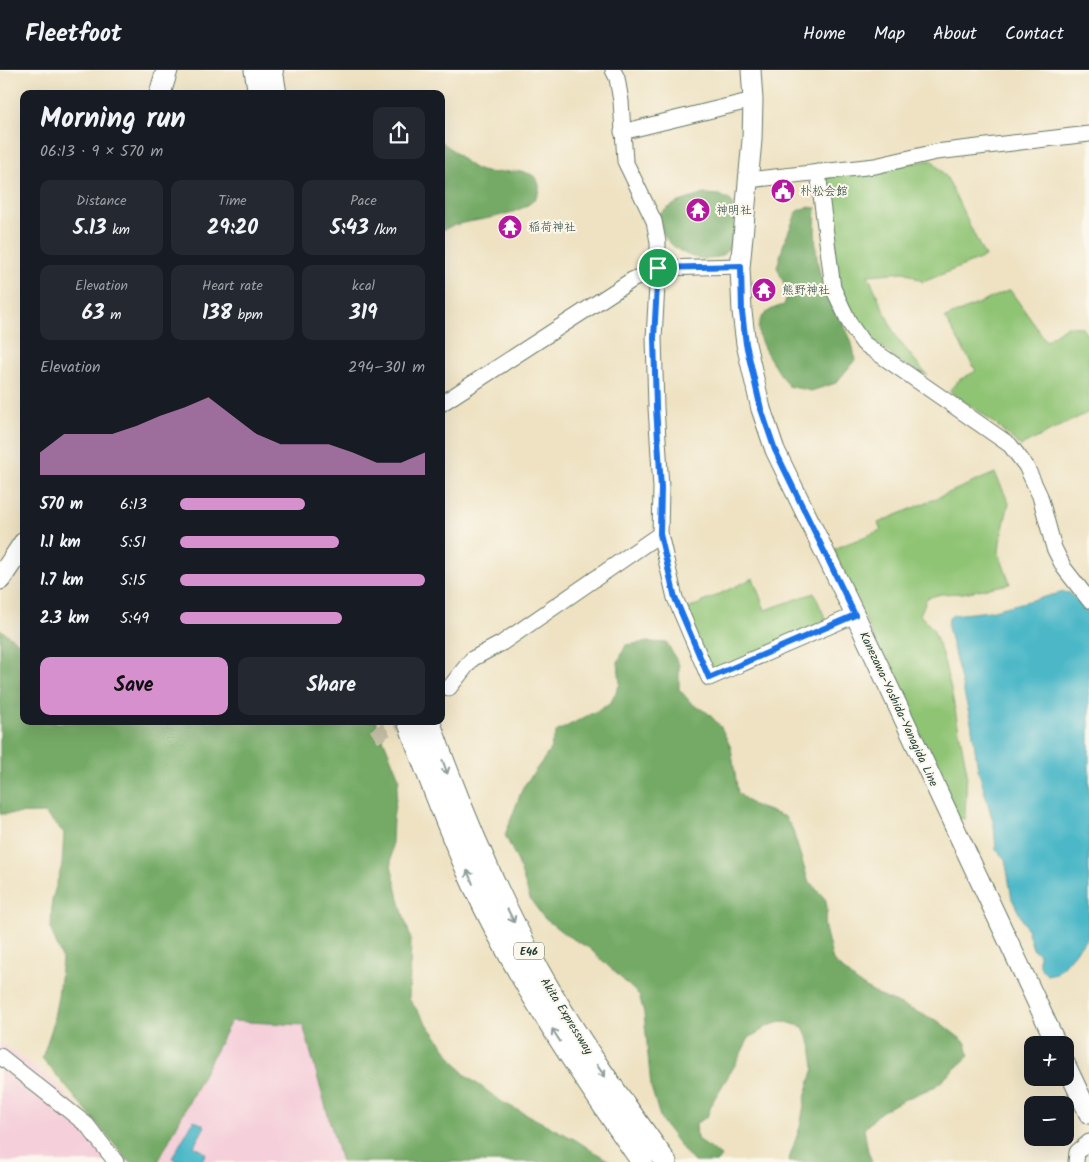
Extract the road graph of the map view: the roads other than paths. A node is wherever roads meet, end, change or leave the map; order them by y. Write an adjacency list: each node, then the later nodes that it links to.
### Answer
1 (167, 70): 6 (highway)
2 (255, 70): 7 (highway)
3 (272, 70): 8 (highway)
4 (613, 70): 10 (street)
5 (751, 70): 9 (main road, Kanezawa-Yoshida-Yanagida Line)
6 (161, 90)
7 (258, 90)
8 (275, 90)
9 (754, 100): 10 (street); 13 (main road, Kanezawa-Yoshida-Yanagida Line)
10 (622, 132): 15 (street)
11 (1089, 134): 12 (street)
12 (818, 172): 13 (street); 20 (street)
13 (748, 180): 14 (main road, Kanezawa-Yoshida-Yanagida Line)
14 (741, 266): 15 (street); 21 (main road, Kanezawa-Yoshida-Yanagida Line)
15 (658, 268): 16 (street); 17 (street)
16 (445, 401)
17 (660, 534): 21 (street); 22 (street)
18 (20, 549): 19 (highway)
19 (0, 579)
20 (1089, 600)
21 (855, 615): 25 (main road, Kanezawa-Yoshida-Yanagida Line)
22 (449, 688)
23 (409, 725): 31 (highway, Akita Expressway / E46, one-way to 23)
24 (430, 725): 32 (highway, Akita Expressway / E46, one-way to 32)
25 (1052, 1036)
26 (0, 1056): 30 (street)
27 (1074, 1082): 28 (main road)
28 (1089, 1114)
29 (1089, 1142): 33 (street)
30 (116, 1162)
31 (642, 1162)
32 (666, 1162)
33 (1076, 1162)

